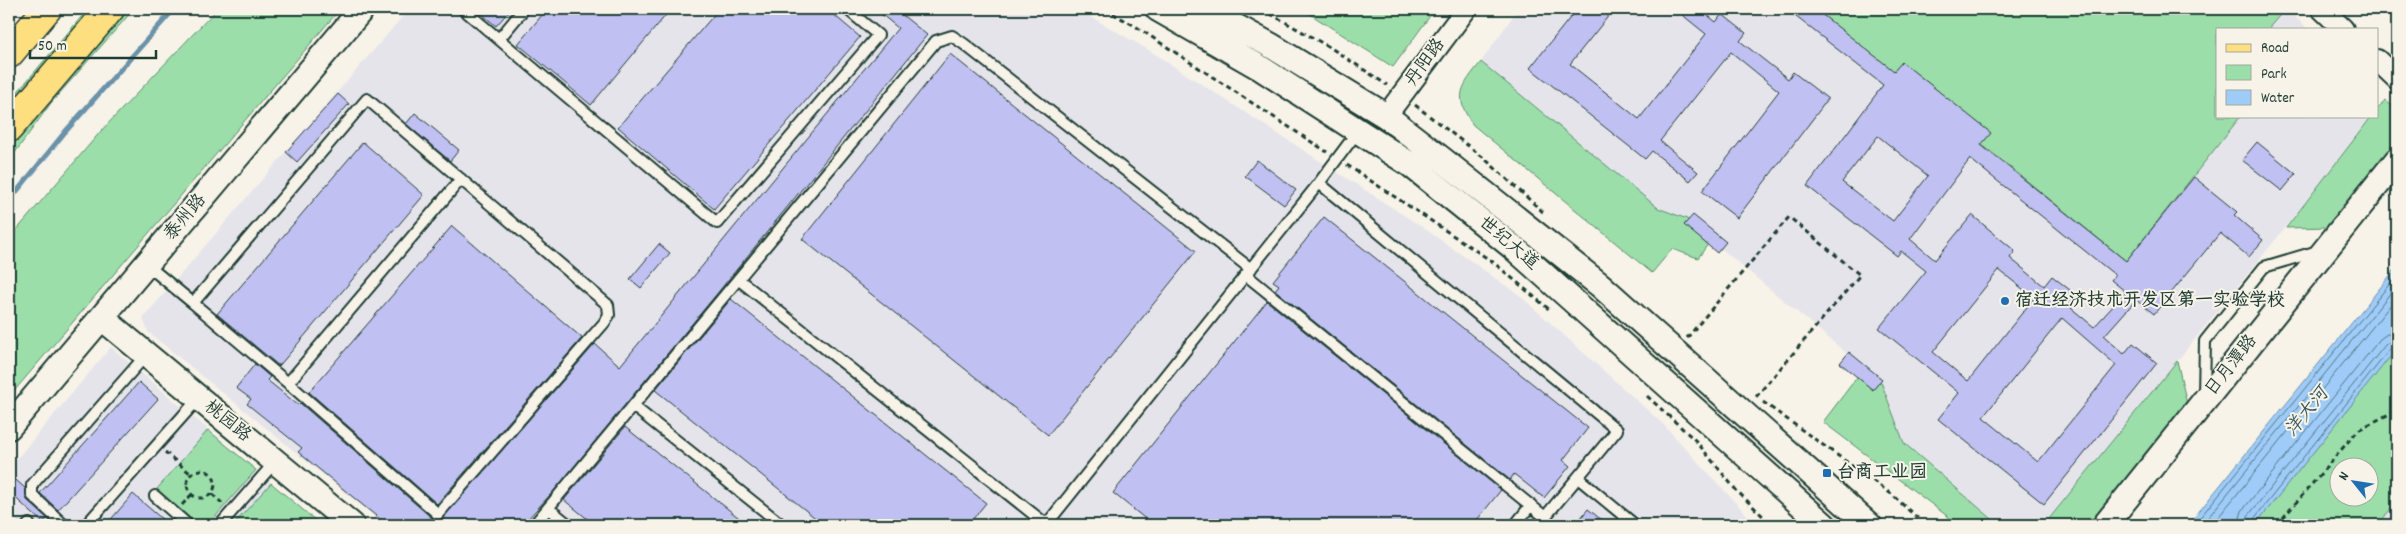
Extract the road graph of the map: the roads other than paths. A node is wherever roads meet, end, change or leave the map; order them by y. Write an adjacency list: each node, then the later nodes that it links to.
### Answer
1 (47, 9): 13 (main road)
2 (110, 9): 17 (main road)
3 (362, 9): 23 (street, 泰州路)
4 (463, 9): 12 (lane)
5 (524, 9): 12 (lane)
6 (847, 9): 12 (lane)
7 (1158, 9): 18 (street, 世纪大道)
8 (1204, 9): 16 (street, 世纪大道)
9 (1466, 9): 16 (street, 丹阳路)
10 (2322, 9): 11 (street)
11 (2342, 28)
12 (499, 39)
13 (9, 54)
14 (2378, 61): 15 (street)
15 (2397, 79)
16 (1386, 116): 51 (street, 世纪大道)
17 (9, 128)
18 (1358, 131): 21 (lane); 50 (street, 世纪大道)
19 (2397, 160): 22 (street, 日月潭路)
20 (461, 179): 26 (lane); 29 (lane); 29 (lane)
21 (1319, 183): 24 (lane); 35 (lane)
22 (2325, 249): 31 (street, 日月潭路); 31 (lane)
23 (147, 265): 26 (lane); 27 (street, 泰州路)
24 (1248, 272): 25 (lane); 37 (lane); 47 (lane)
25 (738, 279): 32 (lane); 47 (lane)
26 (193, 303): 29 (lane)
27 (102, 318): 28 (street, 桃园路); 33 (street, 泰州路)
28 (146, 355): 30 (street, 桃园路); 40 (lane)
29 (288, 383)
30 (198, 399): 34 (street, 桃园路); 41 (lane)
31 (2204, 401): 52 (street, 日月潭路)
32 (633, 406): 38 (lane); 46 (lane)
33 (9, 427)
34 (275, 462): 39 (street, 桃园路); 43 (lane)
35 (1578, 478): 37 (lane); 49 (lane)
36 (155, 496): 42 (lane)
37 (1531, 505): 48 (lane)
38 (548, 508): 44 (lane); 45 (lane)
39 (345, 523)
40 (64, 525)
41 (86, 525)
42 (188, 525)
43 (220, 525)
44 (534, 525)
45 (569, 525)
46 (782, 525)
47 (1046, 525)
48 (1515, 525)
49 (1635, 525)
50 (1824, 525)
51 (1868, 525)
52 (2105, 525)

